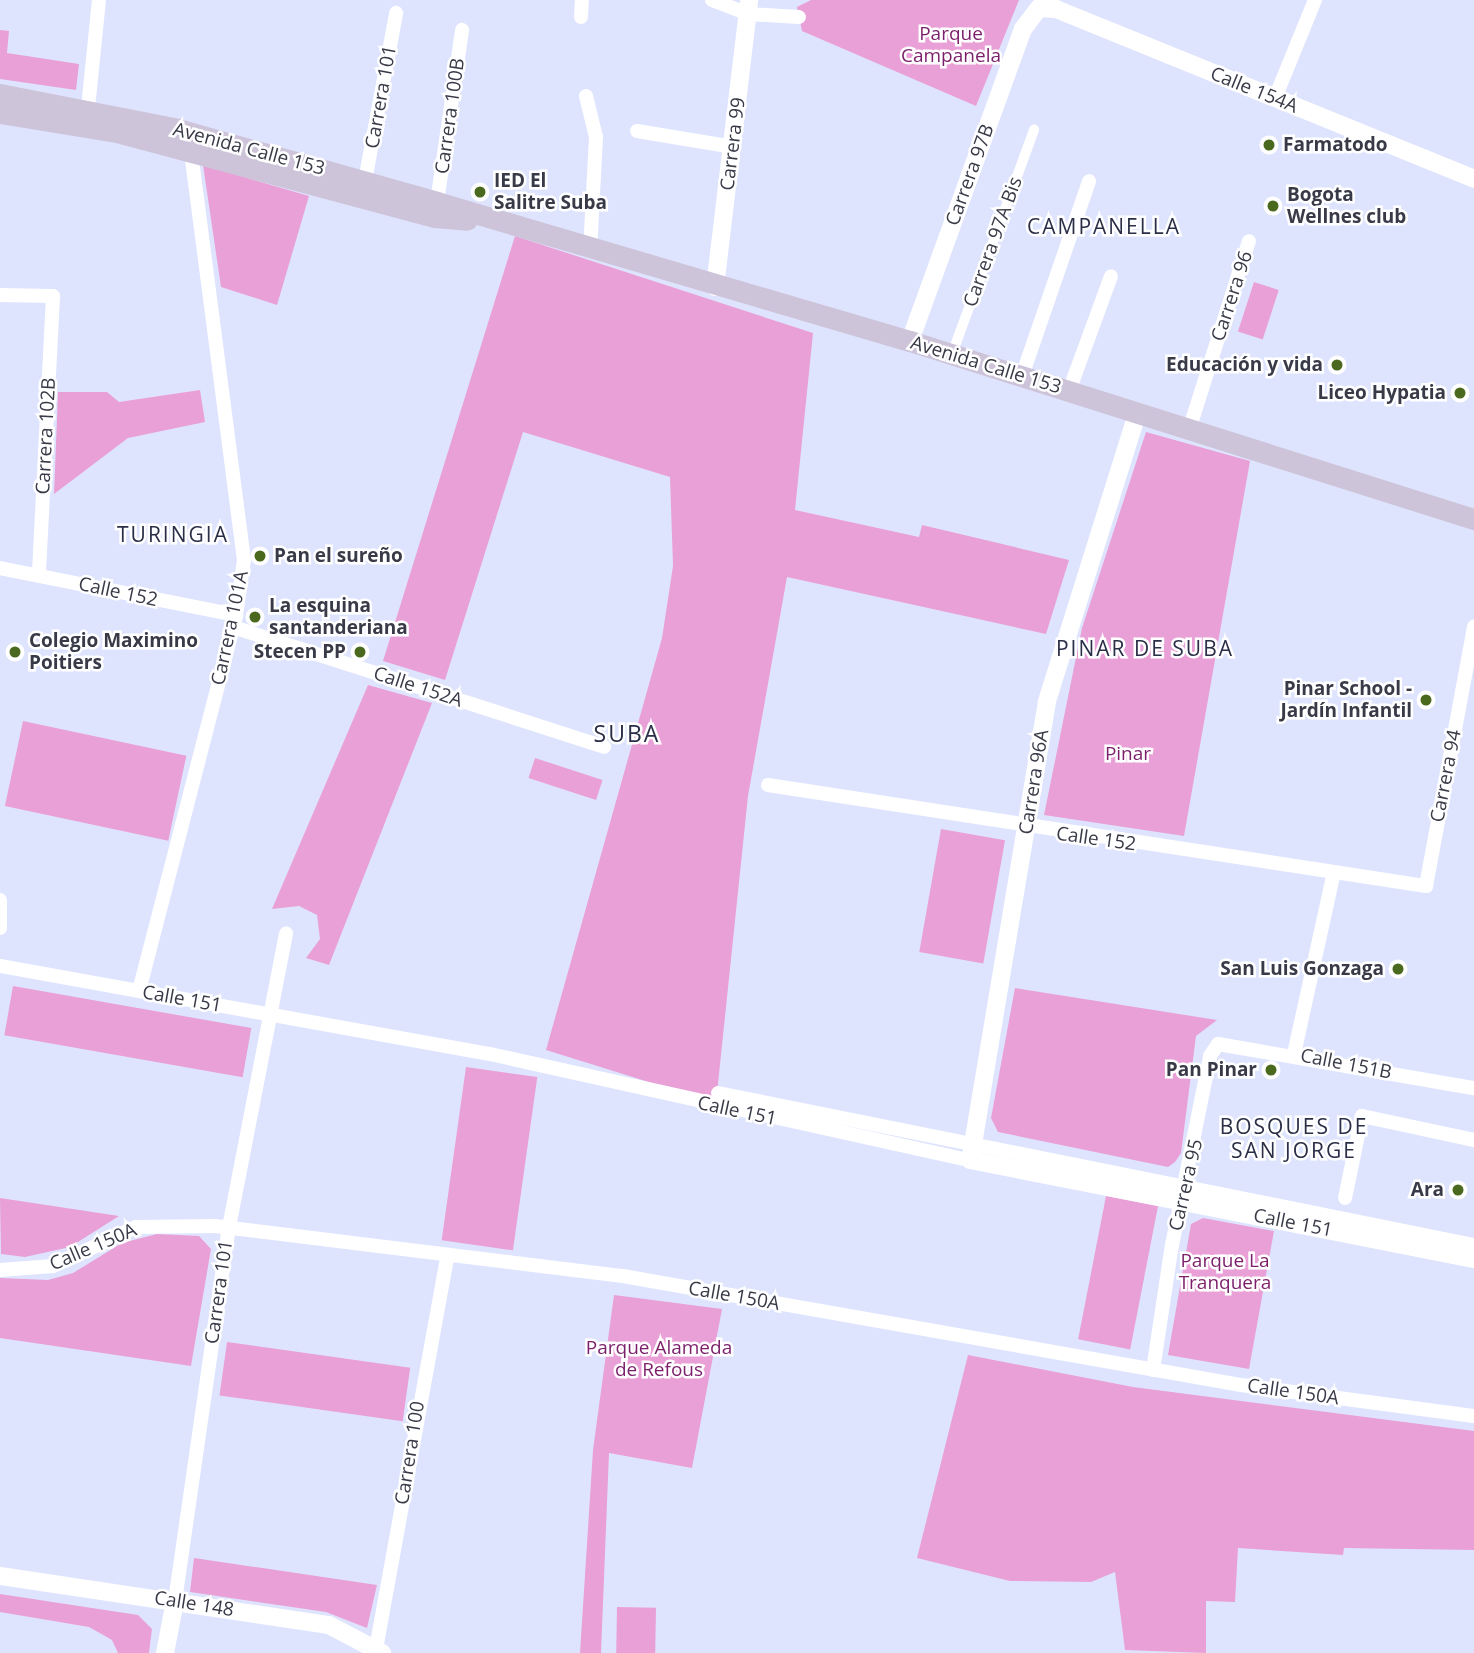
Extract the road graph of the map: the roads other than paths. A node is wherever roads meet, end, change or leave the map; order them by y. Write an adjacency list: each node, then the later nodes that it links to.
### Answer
1 (99, 0): 14 (street)
2 (582, 0): 9 (street)
3 (712, 0): 5 (street)
4 (1315, 0): 13 (street)
5 (749, 7): 8 (street); 19 (street, Carrera 99)
6 (1034, 10): 13 (street, Calle 154A); 30 (street, Carrera 97B)
7 (396, 13): 21 (street, Carrera 101)
8 (799, 17)
9 (582, 18)
10 (463, 30): 23 (street, Carrera 100B)
11 (0, 94): 14 (main road, Avenida Calle 153)
12 (586, 96): 26 (street)
13 (1275, 98): 20 (street, Calle 154A)
14 (88, 108): 18 (main road, Avenida Calle 153)
15 (0, 113): 18 (main road, Avenida Calle 153)
16 (1034, 130): 31 (street, Carrera 97A Bis)
17 (636, 131): 19 (street)
18 (191, 141): 21 (main road, Avenida Calle 153); 24 (main road, Avenida Calle 153); 39 (street, Carrera 101A)
19 (734, 147): 28 (street, Carrera 99)
20 (1474, 179)
21 (365, 181): 23 (main road, Avenida Calle 153)
22 (1089, 181): 32 (street)
23 (438, 202): 24 (main road, Avenida Calle 153)
24 (494, 221): 26 (main road, Avenida Calle 153)
25 (1249, 242): 35 (street, Carrera 96)
26 (590, 250): 28 (main road, Avenida Calle 153)
27 (1111, 276): 33 (street)
28 (715, 287): 30 (main road, Avenida Calle 153)
29 (0, 295): 38 (street, Carrera 102B)
30 (910, 341): 31 (main road, Avenida Calle 153)
31 (952, 354): 32 (main road, Avenida Calle 153)
32 (1022, 376): 33 (main road, Avenida Calle 153)
33 (1069, 391): 34 (main road, Avenida Calle 153)
34 (1137, 414): 35 (main road, Avenida Calle 153); 43 (street, Carrera 96A)
35 (1189, 430): 36 (main road, Avenida Calle 153)
36 (1474, 519)
37 (0, 568): 38 (street, Calle 152)
38 (39, 576): 39 (street, Calle 152)
39 (234, 621): 41 (street, Calle 152A); 50 (street, Carrera 101A)
40 (1474, 626): 45 (street, Carrera 94)
41 (604, 747)
42 (768, 785): 43 (street, Calle 152)
43 (1028, 829): 44 (street, Calle 152); 57 (street, Carrera 96A)
44 (1334, 873): 45 (street, Calle 152); 53 (street)
45 (1426, 886)
46 (2, 900): 47 (street)
47 (0, 928)
48 (286, 933): 51 (street, Carrera 101)
49 (0, 967): 50 (street, Calle 151)
50 (139, 991): 51 (street, Calle 151)
51 (270, 1015): 57 (street, Calle 151); 60 (street, Carrera 101)
52 (1218, 1044): 53 (street, Calle 151B); 58 (street, Carrera 95)
53 (1294, 1054): 54 (street, Calle 151B)
54 (1474, 1088)
55 (718, 1093): 57 (street, Calle 151)
56 (1474, 1140): 59 (street)
57 (971, 1153): 58 (street, Calle 151)
58 (1184, 1195): 61 (street, Calle 151); 63 (street, Calle 151); 65 (street, Carrera 95)
59 (1345, 1198)
60 (229, 1227): 62 (street, Calle 150A); 64 (street, Calle 150A); 68 (street, Carrera 101)
61 (1474, 1245)
62 (447, 1258): 65 (street, Calle 150A); 69 (street, Carrera 100)
63 (1474, 1259)
64 (0, 1270)
65 (1153, 1370): 66 (street, Calle 150A)
66 (1474, 1416)
67 (0, 1576): 68 (street, Calle 148)
68 (174, 1601): 69 (street, Calle 148); 70 (street, Carrera 101)
69 (379, 1651)
70 (165, 1653)

